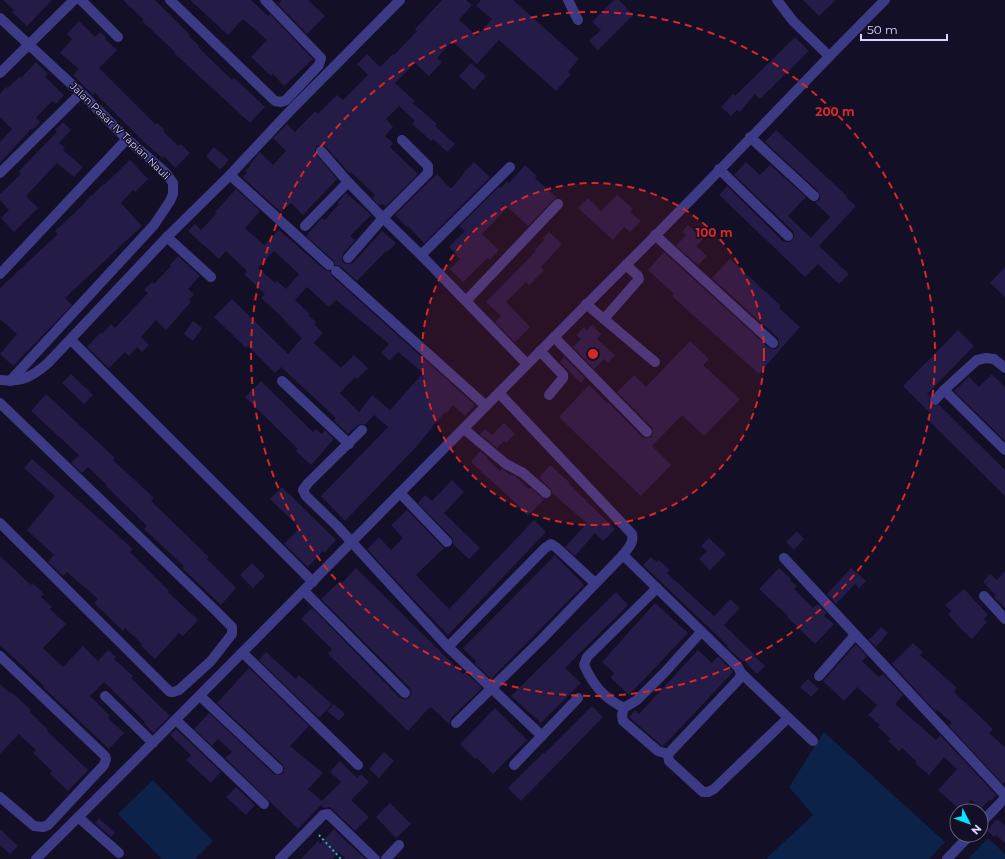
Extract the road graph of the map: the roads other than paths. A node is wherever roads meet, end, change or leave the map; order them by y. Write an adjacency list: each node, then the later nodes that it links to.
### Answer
1 (74, 0): 12 (street)
2 (81, 0): 11 (street)
3 (170, 0): 4 (street)
4 (265, 0)
5 (400, 0): 23 (street)
6 (568, 0): 10 (street)
7 (777, 0): 13 (street)
8 (885, 0): 13 (street)
9 (0, 18): 12 (street, Jalan Pasar IV Tapian Nauli)
10 (578, 20)
11 (118, 37)
12 (29, 43): 14 (street); 15 (street, Jalan Pasar IV Tapian Nauli)
13 (829, 56): 16 (street)
14 (0, 73)
15 (81, 93): 17 (street, Jalan Pasar IV Tapian Nauli); 22 (street)
16 (750, 137): 21 (street); 25 (street)
17 (128, 139): 35 (street); 48 (street, Jalan Pasar IV Tapian Nauli)
18 (402, 140): 27 (street)
19 (321, 151): 24 (street)
20 (510, 167): 32 (street)
21 (719, 169): 29 (street); 31 (street)
22 (0, 173)
23 (230, 175): 30 (street); 55 (street)
24 (348, 182): 27 (street); 28 (street)
25 (814, 196)
26 (558, 204): 37 (street)
27 (383, 218): 32 (street); 33 (street)
28 (305, 226)
29 (655, 235): 34 (street); 42 (street)
30 (167, 236): 36 (street); 41 (street)
31 (788, 236)
32 (421, 255): 37 (street)
33 (348, 258)
34 (626, 265): 38 (street); 39 (street)
35 (0, 274)
36 (212, 277)
37 (466, 301): 45 (street)
38 (586, 304): 39 (street); 40 (street)
39 (604, 319): 44 (street)
40 (554, 337): 43 (street); 58 (street)
41 (71, 340): 48 (street); 68 (street)
42 (773, 343)
43 (540, 351): 45 (street); 52 (street)
44 (655, 362)
45 (527, 364): 51 (street)
46 (1005, 368): 50 (street)
47 (0, 380): 48 (street)
48 (10, 381)
49 (282, 381): 59 (street)
50 (944, 390): 53 (street); 60 (street)
51 (499, 393): 55 (street); 66 (street)
52 (549, 395)
53 (935, 400)
54 (0, 403): 63 (street)
55 (486, 406): 56 (street)
56 (464, 429): 61 (street); 62 (street)
57 (362, 430): 59 (street)
58 (647, 432)
59 (349, 444): 64 (street)
60 (1005, 450)
61 (400, 493): 64 (street); 65 (street)
62 (546, 493)
63 (0, 523)
64 (352, 542): 68 (street); 76 (street)
65 (447, 542)
66 (623, 555): 69 (street); 70 (street)
67 (784, 558): 75 (street)
68 (313, 582): 71 (street)
69 (595, 583): 76 (street); 81 (street)
70 (657, 588): 74 (street); 86 (street)
71 (304, 591): 77 (street); 82 (street)
72 (984, 596): 73 (street)
73 (1005, 618)
74 (701, 632): 79 (street); 86 (street)
75 (855, 635): 80 (street); 97 (street)
76 (448, 647): 81 (street)
77 (243, 653): 84 (street); 94 (street)
78 (0, 656): 98 (street)
79 (741, 674): 87 (street); 93 (street)
80 (819, 676)
81 (492, 687): 89 (street); 90 (street)
82 (405, 693)
83 (105, 696): 92 (street)
84 (200, 696): 88 (street); 96 (street)
85 (578, 698): 90 (street)
86 (624, 708): 93 (street)
87 (788, 718): 91 (street); 93 (street)
88 (176, 720): 92 (street); 99 (street)
89 (456, 722)
90 (542, 736): 95 (street)
91 (813, 742)
92 (153, 743): 101 (street)
93 (668, 754)
94 (358, 765)
95 (514, 765)
96 (278, 769)
97 (1005, 797): 100 (street)
98 (0, 798)
99 (264, 804)
100 (989, 814)
101 (78, 817): 104 (street); 105 (street)
102 (962, 843): 109 (street)
103 (399, 845): 108 (street)
104 (118, 853)
105 (36, 859)
106 (280, 859): 107 (street)
107 (375, 859)
108 (386, 859)
109 (947, 859)

